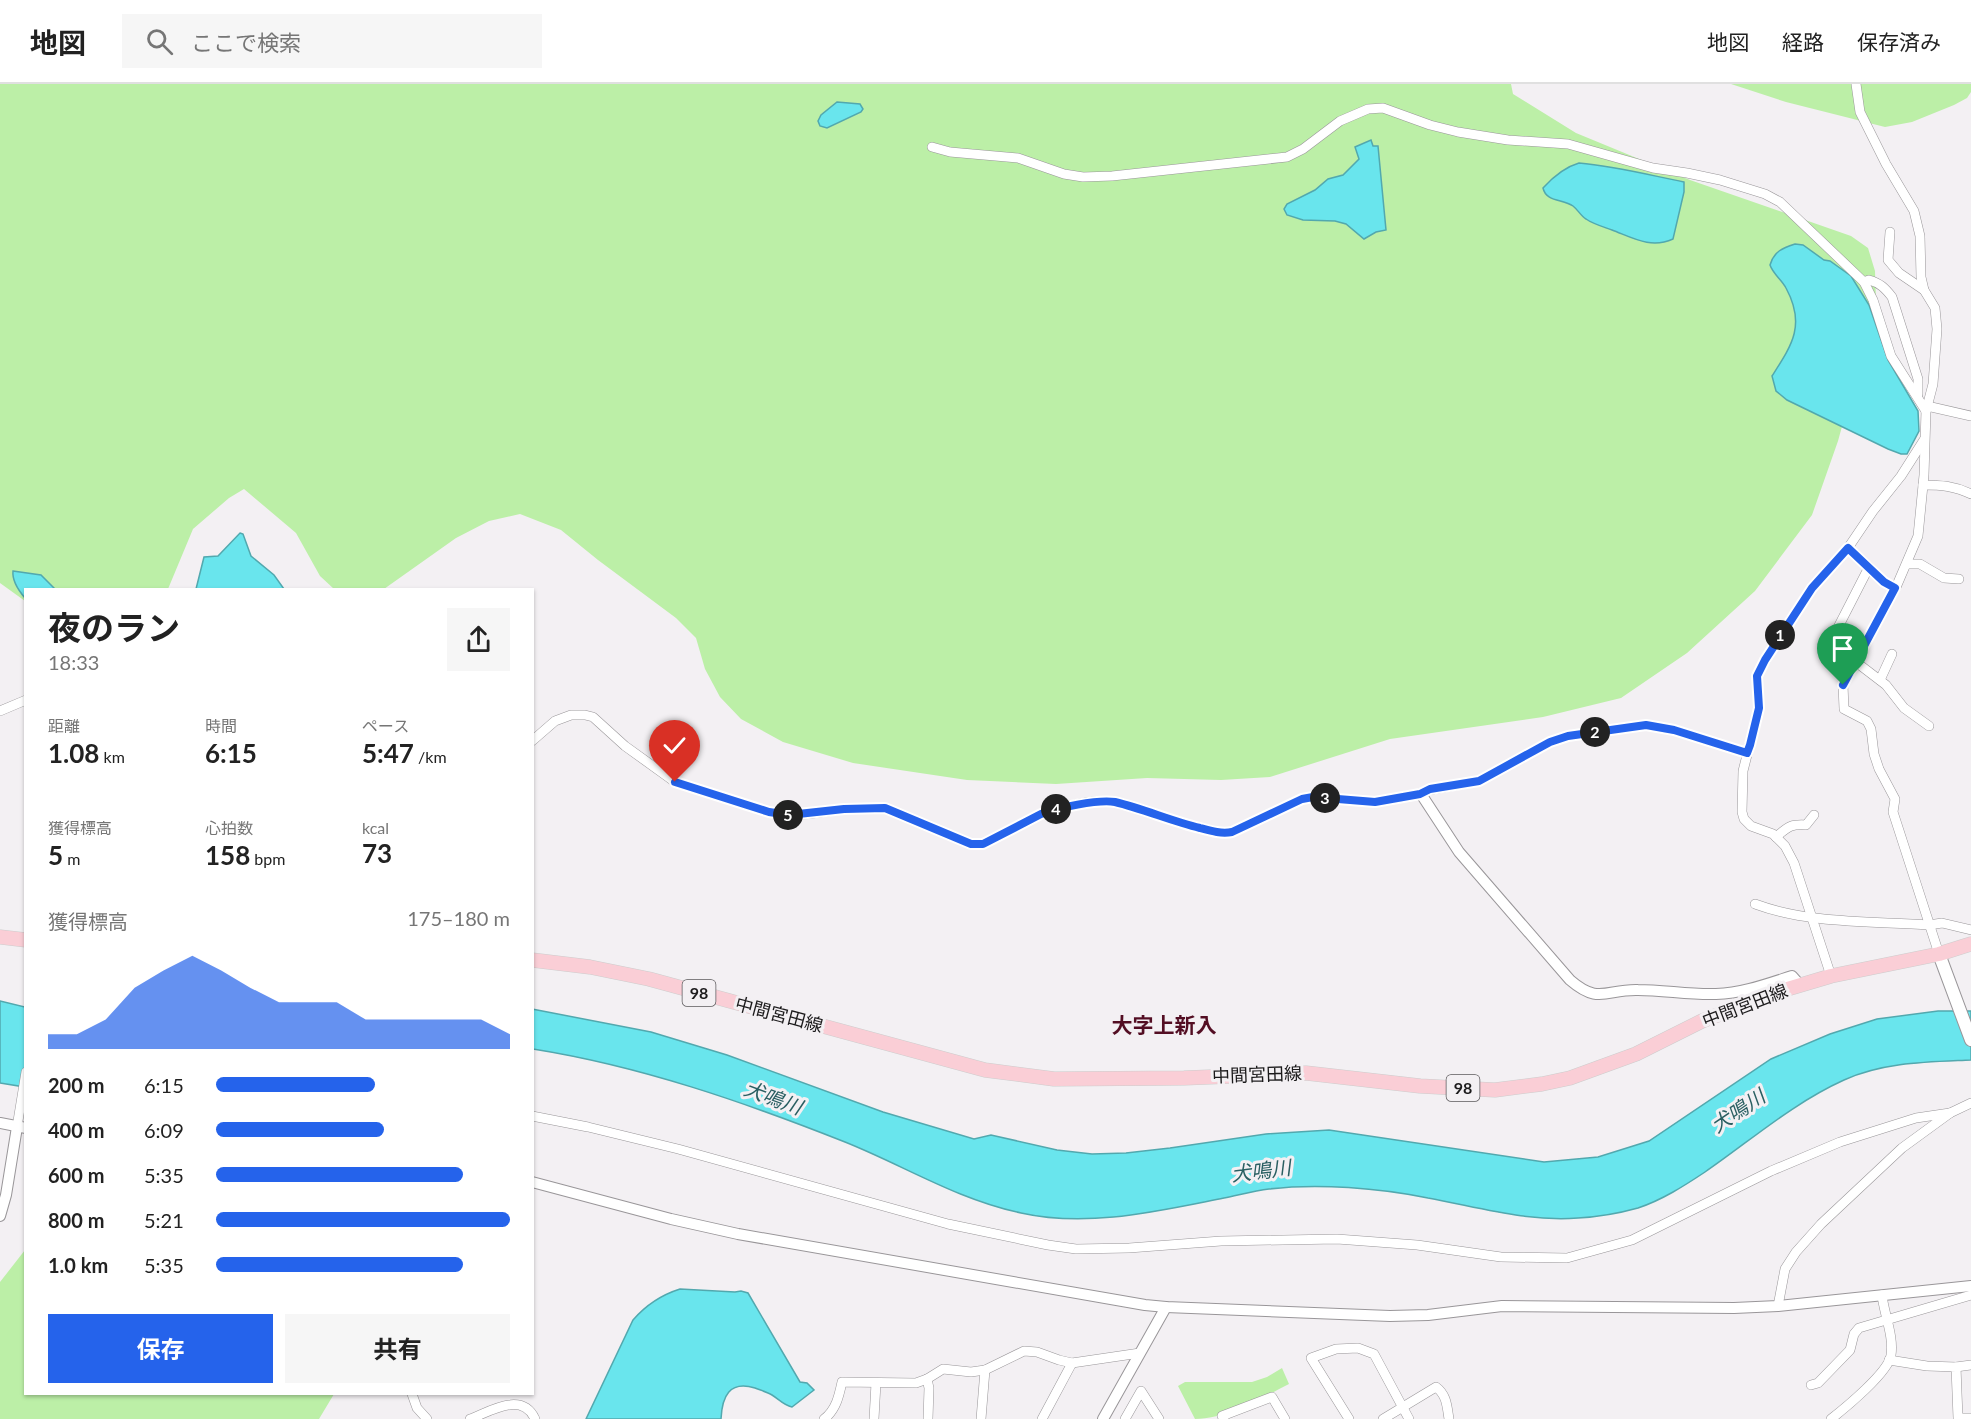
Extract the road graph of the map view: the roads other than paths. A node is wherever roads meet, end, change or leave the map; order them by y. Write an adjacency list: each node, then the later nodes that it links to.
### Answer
1 (1856, 84): 5 (street)
2 (932, 147): 4 (street)
3 (1890, 232): 5 (street)
4 (1864, 282): 6 (street); 6 (street)
5 (1924, 290): 7 (street)
6 (1919, 396): 7 (street)
7 (1927, 408): 8 (street); 9 (street)
8 (1971, 416)
9 (1925, 438): 10 (street); 12 (street)
10 (1923, 485): 11 (street); 13 (street)
11 (1971, 494)
12 (1848, 548): 14 (street); 24 (street)
13 (1907, 564): 15 (street); 16 (street)
14 (1869, 567): 16 (street); 18 (street)
15 (1959, 579)
16 (1895, 588): 18 (street)
17 (1892, 654): 19 (street)
18 (1856, 662): 19 (street); 30 (street)
19 (1880, 680): 22 (street)
20 (24, 701): 21 (street)
21 (0, 711)
22 (1929, 726)
23 (534, 739): 25 (street)
24 (1747, 753): 25 (street); 27 (street)
25 (1420, 794): 38 (street)
26 (1814, 815): 27 (street)
27 (1776, 837): 29 (street)
28 (1755, 904): 29 (street)
29 (1810, 916): 30 (street); 37 (street)
30 (1929, 925): 31 (street); 35 (street)
31 (1971, 930)
32 (0, 937): 33 (main road)
33 (24, 940)
34 (1971, 944): 35 (main road, 中間宮田線 / 98)
35 (1939, 954): 37 (main road, 中間宮田線 / 98); 39 (main road)
36 (534, 960): 38 (main road, 中間宮田線 / 98)
37 (1831, 976): 38 (main road, 中間宮田線 / 98)
38 (1800, 986)
39 (1971, 1040)
40 (24, 1083): 45 (street)
41 (1971, 1103): 42 (street)
42 (1950, 1113): 43 (street); 52 (street)
43 (534, 1116)
44 (0, 1123): 45 (street)
45 (21, 1127): 47 (street)
46 (534, 1183): 53 (street)
47 (2, 1204): 48 (street)
48 (0, 1216)
49 (1971, 1286): 50 (street)
50 (1882, 1295): 52 (street); 54 (street)
51 (1971, 1295): 54 (street)
52 (1778, 1306): 53 (street)
53 (1166, 1307): 55 (street)
54 (1886, 1318): 56 (street); 63 (street)
55 (1140, 1353): 57 (street); 74 (street)
56 (1889, 1360): 59 (street); 83 (street)
57 (1072, 1363): 60 (street); 73 (street)
58 (1971, 1365): 59 (street)
59 (1956, 1367): 84 (street)
60 (985, 1370): 61 (street); 72 (street)
61 (927, 1379): 62 (street); 71 (street)
62 (876, 1383): 69 (street); 70 (street)
63 (1811, 1385)
64 (412, 1395): 66 (street)
65 (1404, 1406): 79 (street); 80 (street); 81 (street); 82 (street)
66 (427, 1419)
67 (470, 1419): 68 (street)
68 (535, 1419)
69 (824, 1419)
70 (874, 1419)
71 (928, 1419)
72 (981, 1419)
73 (1042, 1419)
74 (1103, 1419)
75 (1125, 1419): 76 (street)
76 (1159, 1419)
77 (1224, 1419): 78 (street)
78 (1286, 1419)
79 (1349, 1419)
80 (1383, 1419)
81 (1409, 1419)
82 (1449, 1419)
83 (1831, 1419)
84 (1971, 1419)

